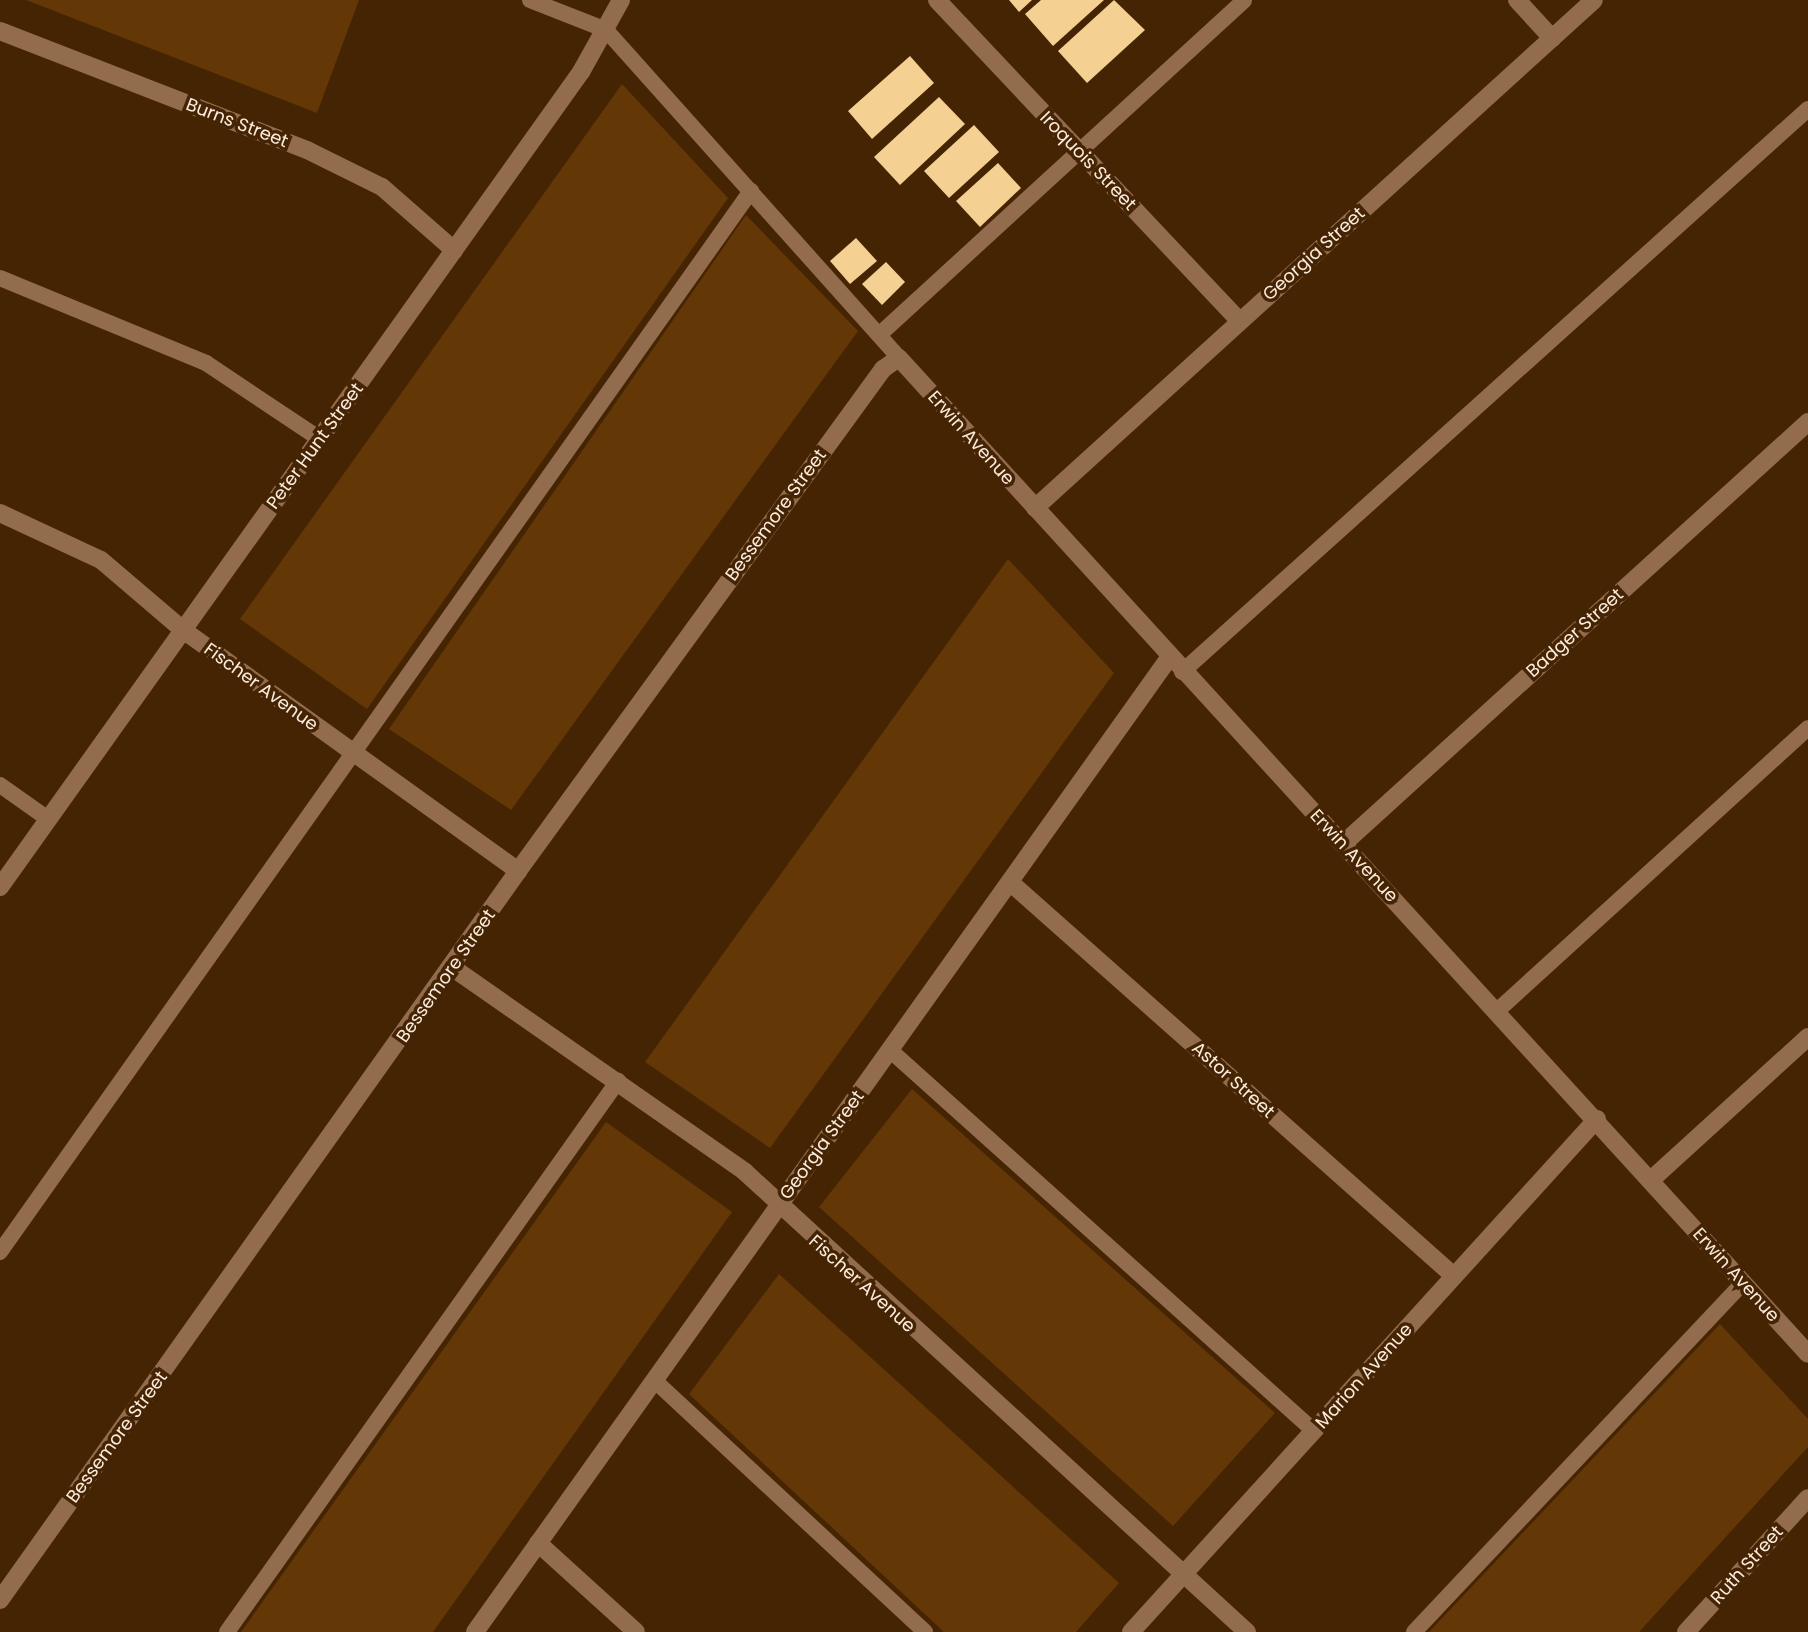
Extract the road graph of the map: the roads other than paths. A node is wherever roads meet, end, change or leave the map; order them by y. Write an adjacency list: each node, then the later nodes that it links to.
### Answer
1 (530, 0): 7 (lane)
2 (621, 0): 7 (street, Peter Hunt Street)
3 (937, 0): 11 (street, Iroquois Street)
4 (1517, 0): 9 (street)
5 (1594, 0): 9 (street, Georgia Street)
6 (1234, 3): 11 (lane)
7 (606, 30): 12 (lane); 13 (street, Peter Hunt Street)
8 (0, 31): 13 (street, Burns Street)
9 (1552, 38): 15 (street, Georgia Street)
10 (1808, 109): 23 (lane)
11 (1078, 152): 15 (street, Iroquois Street); 16 (lane)
12 (751, 191): 16 (lane); 25 (lane)
13 (454, 250): 19 (street, Peter Hunt Street)
14 (0, 278): 19 (lane)
15 (1240, 321): 20 (street, Georgia Street)
16 (879, 335): 17 (lane)
17 (899, 358): 20 (street, Erwin Avenue); 29 (street, Bessemore Street)
18 (1808, 422): 28 (street, Badger Street)
19 (320, 439): 22 (street, Peter Hunt Street)
20 (1035, 508): 23 (street, Erwin Avenue)
21 (0, 513): 22 (street, Fischer Avenue)
22 (183, 631): 25 (street, Fischer Avenue); 27 (street, Peter Hunt Street)
23 (1175, 665): 28 (street, Erwin Avenue); 30 (street, Georgia Street)
24 (1808, 728): 33 (lane)
25 (352, 754): 29 (street, Fischer Avenue); 40 (lane)
26 (0, 785): 27 (lane)
27 (48, 819): 31 (street, Peter Hunt Street)
28 (1343, 844): 33 (street, Erwin Avenue)
29 (519, 871): 32 (street, Bessemore Street)
30 (1011, 883): 35 (street, Georgia Street); 41 (street, Astor Street)
31 (0, 887)
32 (453, 968): 36 (street, Fischer Avenue); 49 (street, Bessemore Street)
33 (1497, 1011): 37 (street, Erwin Avenue)
34 (1808, 1037): 38 (street)
35 (891, 1051): 39 (street, Georgia Street); 45 (lane)
36 (618, 1081): 39 (street, Fischer Avenue); 50 (lane)
37 (1597, 1119): 38 (street, Erwin Avenue); 41 (street, Marion Avenue)
38 (1652, 1180): 42 (street, Erwin Avenue)
39 (777, 1208): 44 (street, Georgia Street); 48 (street, Fischer Avenue)
40 (0, 1252)
41 (1454, 1276): 45 (street, Marion Avenue)
42 (1742, 1284): 43 (street, Erwin Avenue); 56 (lane)
43 (1808, 1354)
44 (654, 1380): 47 (street, Georgia Street); 53 (lane)
45 (1314, 1430): 48 (street, Marion Avenue)
46 (1808, 1498): 57 (street, Ruth Street)
47 (538, 1544): 51 (street, Georgia Street); 52 (street)
48 (1183, 1574): 54 (street, Marion Avenue); 55 (street, Fischer Avenue)
49 (0, 1600)
50 (227, 1632)
51 (475, 1632)
52 (636, 1632)
53 (925, 1632)
54 (1131, 1632)
55 (1247, 1632)
56 (1414, 1632)
57 (1686, 1632)

